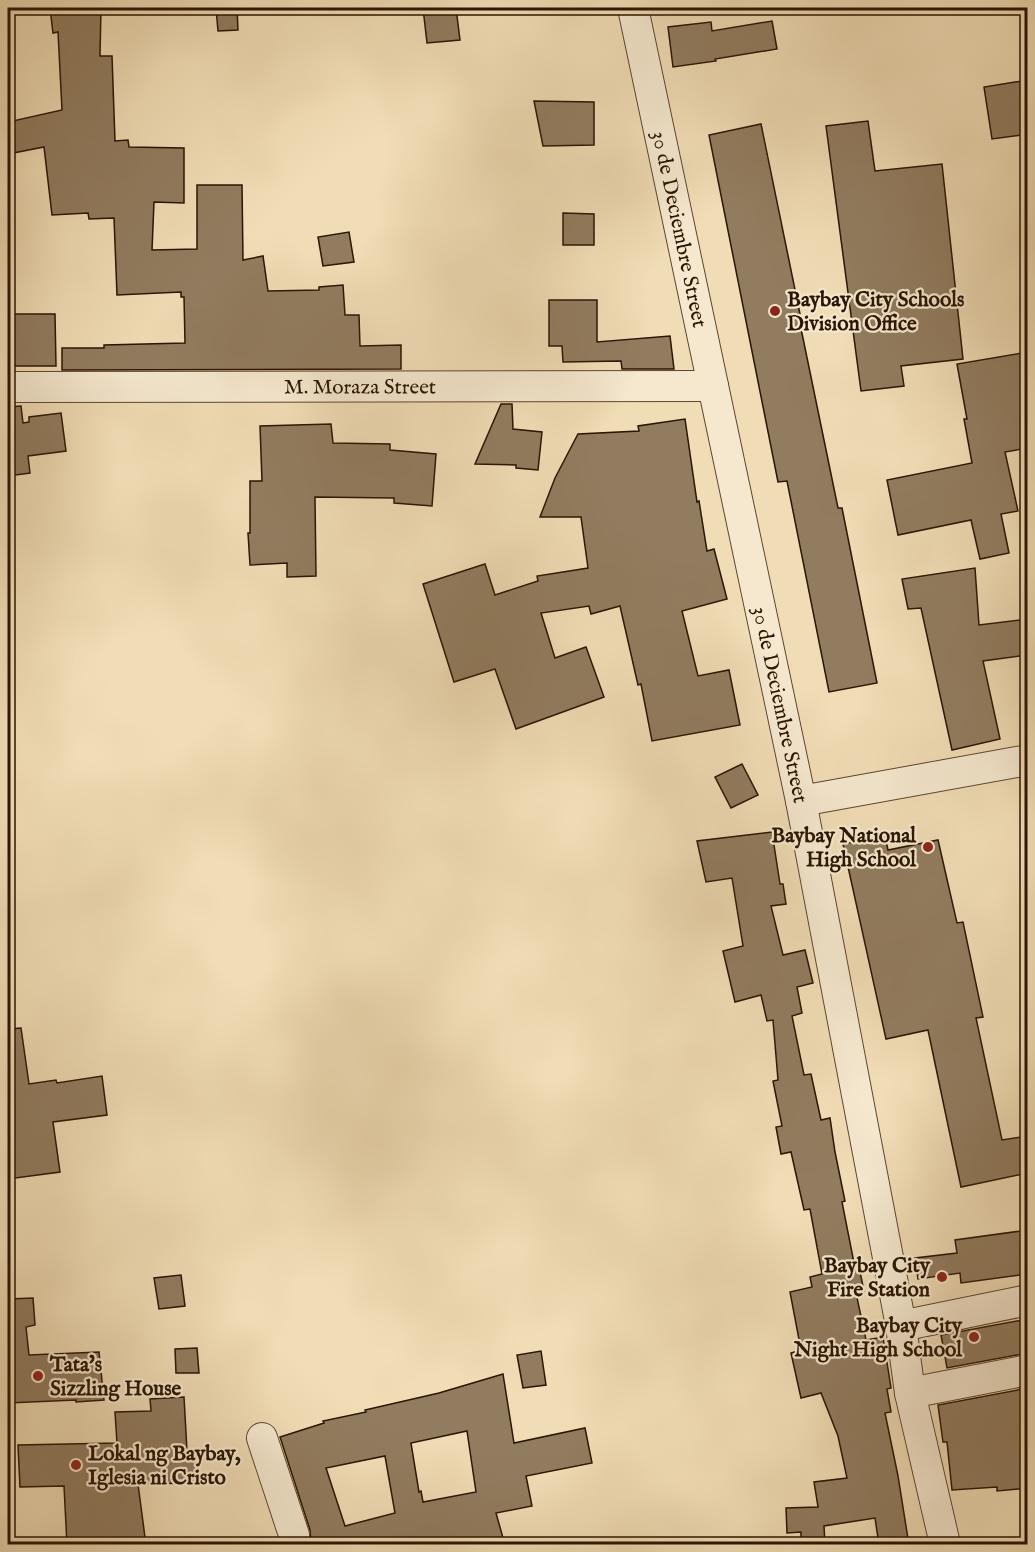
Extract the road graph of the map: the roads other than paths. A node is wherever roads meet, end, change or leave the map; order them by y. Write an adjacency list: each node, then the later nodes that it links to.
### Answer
1 (633, 8): 2 (street, 30 de Deciembre Street)
2 (713, 386): 3 (street, M. Moraza Street); 5 (street, 30 de Deciembre Street)
3 (8, 387)
4 (1028, 760): 5 (street)
5 (801, 801): 7 (street, 30 de Deciembre Street)
6 (1028, 1300): 7 (street)
7 (901, 1326): 9 (street, 30 de Deciembre Street)
8 (1028, 1370): 9 (street)
9 (910, 1393): 12 (street, 30 de Deciembre Street)
10 (262, 1438): 11 (street)
11 (294, 1545)
12 (945, 1545)

